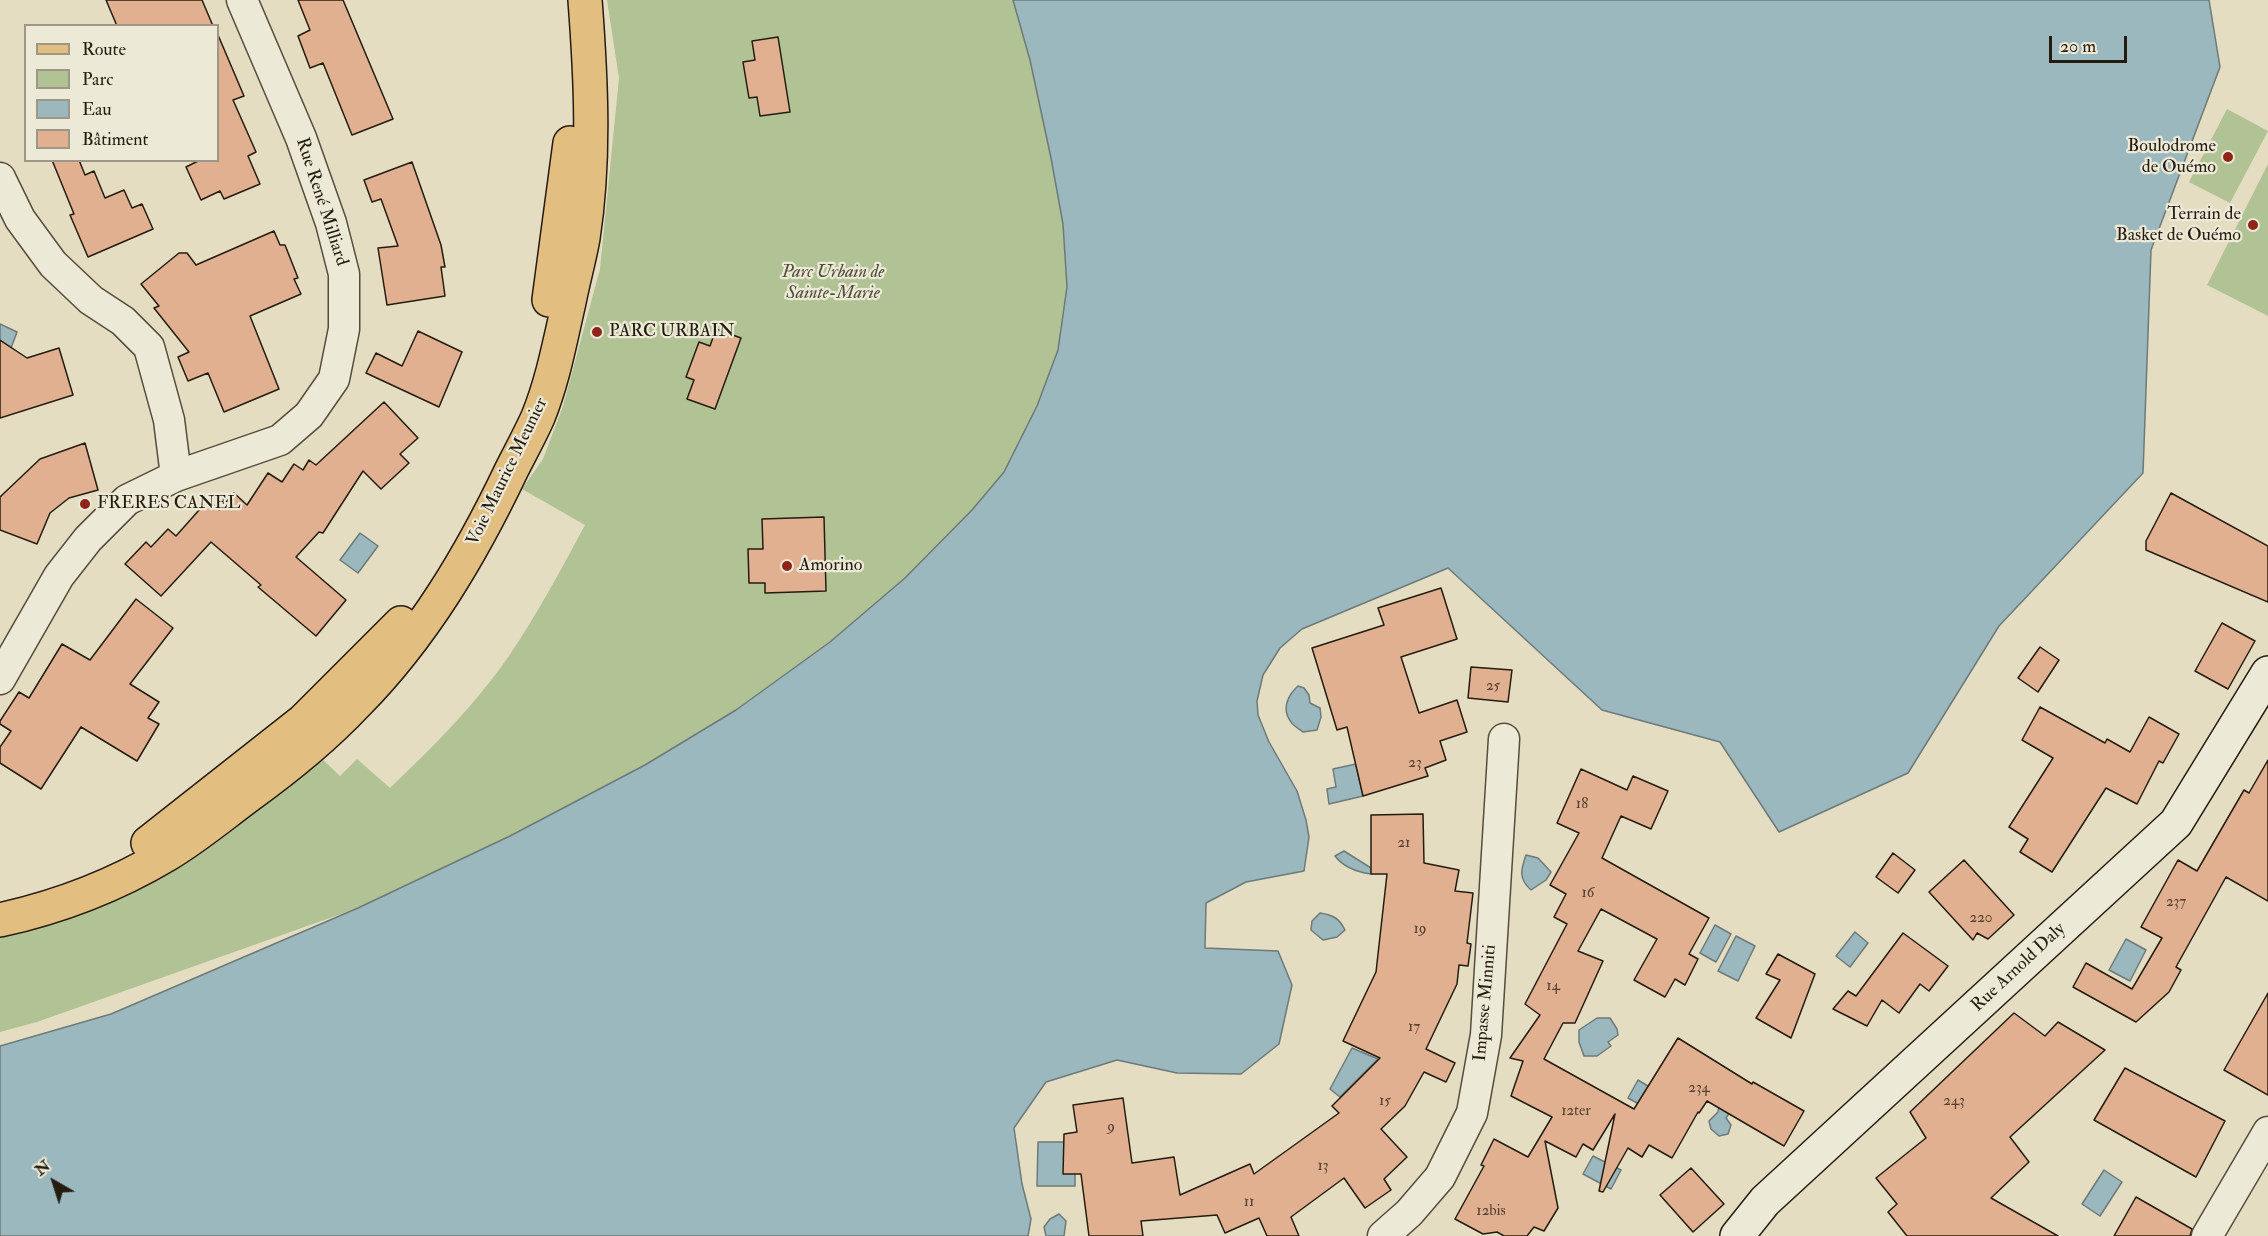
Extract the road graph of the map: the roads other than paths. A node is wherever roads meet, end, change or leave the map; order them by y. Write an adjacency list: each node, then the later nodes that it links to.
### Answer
1 (242, 0): 5 (street, Rue René Milliard)
2 (567, 0): 9 (main road, Voie Maurice Meunier)
3 (585, 0): 10 (main road, Voie Maurice Meunier)
4 (0, 178): 5 (street)
5 (176, 476): 7 (street, Rue René Milliard)
6 (2268, 674): 13 (street, Rue Arnold Daly)
7 (0, 680)
8 (1504, 739): 12 (street, Impasse Minniti)
9 (0, 915)
10 (0, 920)
11 (2268, 1132): 14 (street)
12 (1383, 1236)
13 (1737, 1236)
14 (2207, 1236)

